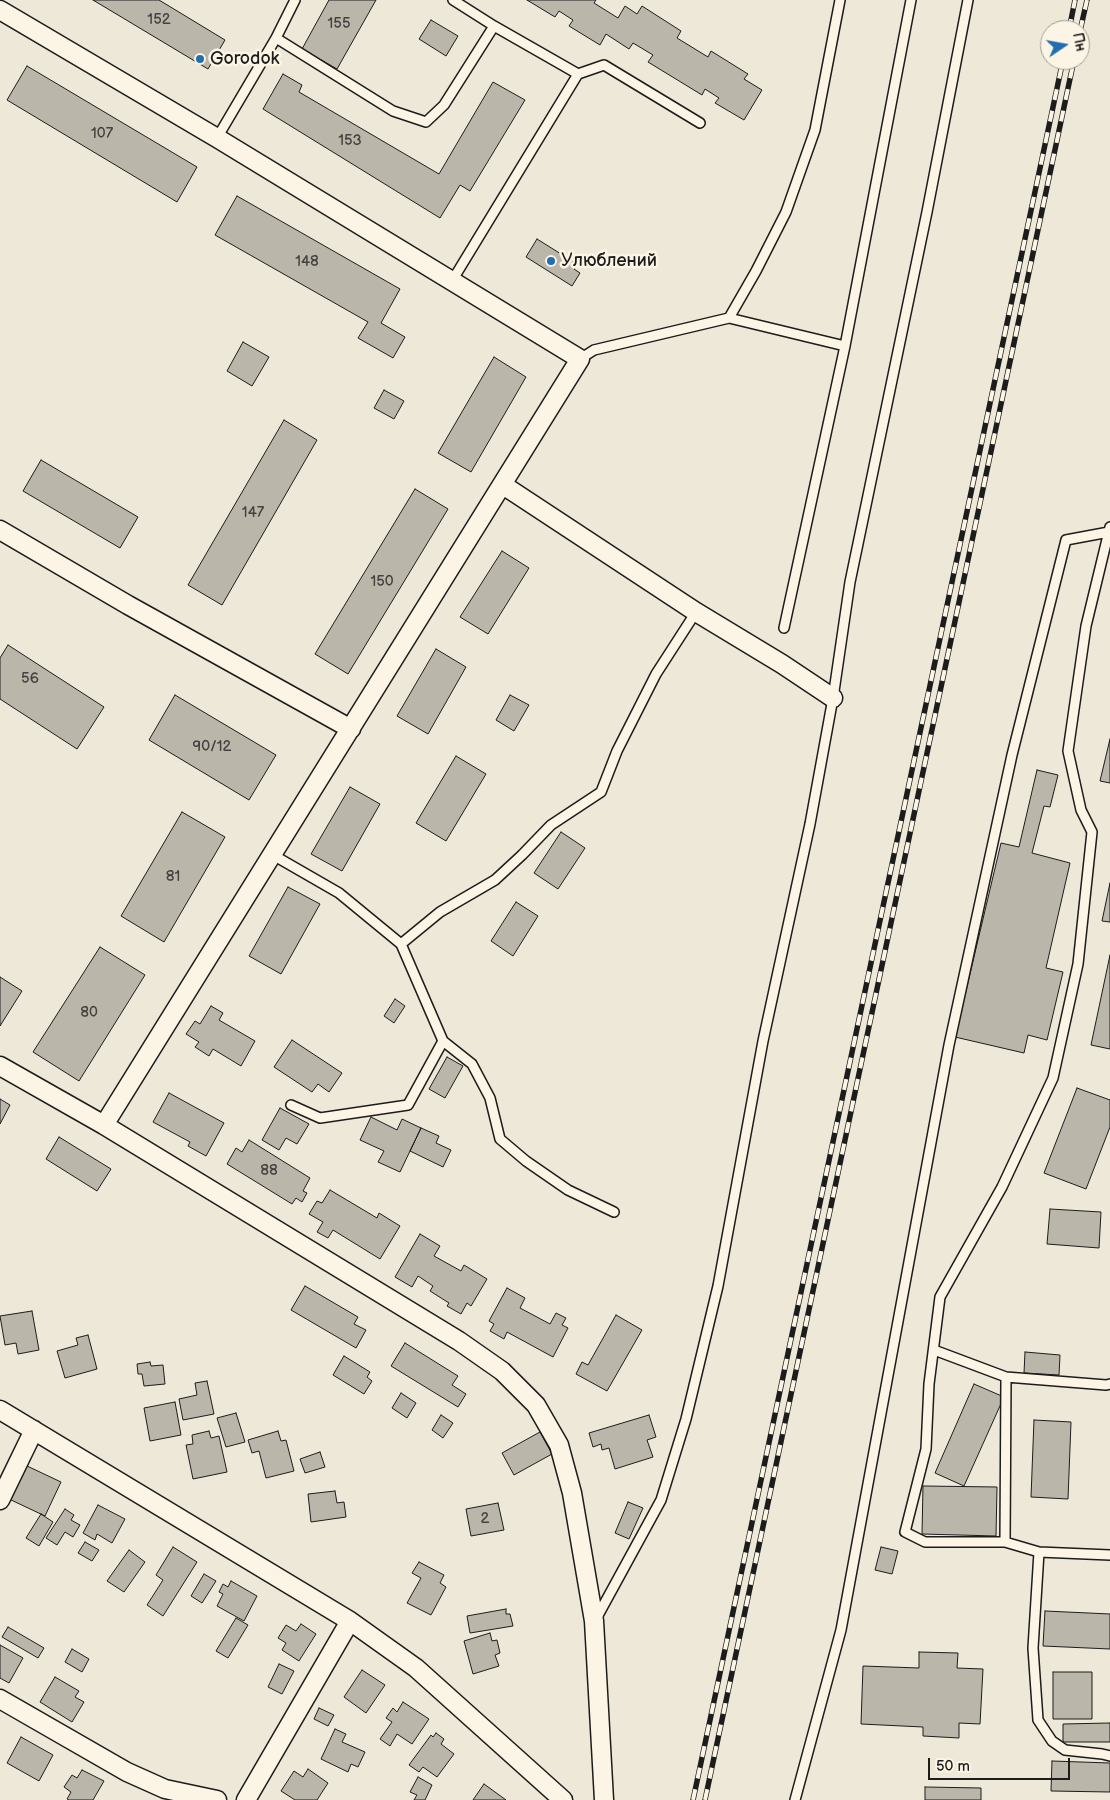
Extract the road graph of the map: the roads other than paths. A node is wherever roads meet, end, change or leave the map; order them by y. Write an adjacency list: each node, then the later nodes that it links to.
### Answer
1 (295, 0): 8 (lane)
2 (453, 0): 7 (lane)
3 (840, 0): 13 (lane)
4 (911, 0): 14 (lane)
5 (968, 0): 21 (lane)
6 (0, 10): 11 (street)
7 (494, 26): 8 (lane); 9 (lane)
8 (276, 38): 11 (lane)
9 (578, 74): 10 (lane); 12 (lane)
10 (700, 122)
11 (217, 138): 12 (street)
12 (452, 281): 15 (street)
13 (729, 318): 14 (lane); 15 (lane)
14 (845, 346): 20 (lane)
15 (580, 359): 16 (street)
16 (503, 485): 19 (street); 22 (street)
17 (0, 530): 22 (street)
18 (1109, 530): 30 (lane); 47 (lane)
19 (696, 612): 21 (street); 24 (lane)
20 (784, 628)
21 (833, 698): 40 (lane)
22 (351, 730): 23 (street)
23 (273, 855): 24 (lane); 28 (street)
24 (401, 944): 25 (lane)
25 (443, 1041): 27 (lane); 29 (lane)
26 (0, 1066): 28 (street)
27 (291, 1106)
28 (104, 1125): 40 (street)
29 (614, 1212)
30 (934, 1350): 31 (lane); 36 (lane)
31 (1006, 1377): 32 (lane); 36 (lane)
32 (1110, 1384)
33 (0, 1410): 34 (street)
34 (34, 1430): 35 (street); 39 (street)
35 (0, 1500)
36 (1005, 1542): 37 (lane)
37 (1039, 1552): 38 (lane); 42 (lane)
38 (1110, 1556)
39 (350, 1621): 44 (street); 45 (street)
40 (594, 1621): 46 (street)
41 (0, 1699): 43 (street)
42 (1110, 1756)
43 (217, 1800)
44 (246, 1800)
45 (563, 1800)
46 (604, 1800)
47 (795, 1800)

